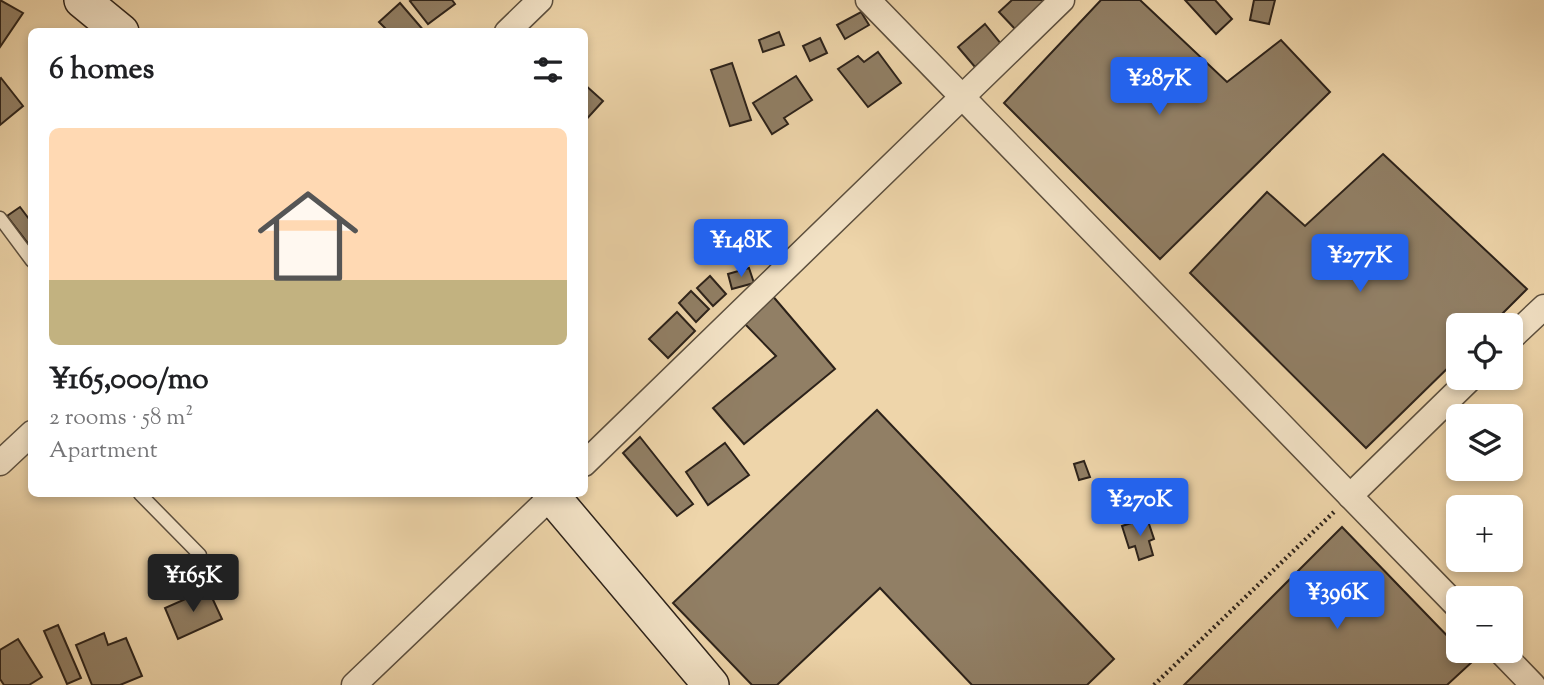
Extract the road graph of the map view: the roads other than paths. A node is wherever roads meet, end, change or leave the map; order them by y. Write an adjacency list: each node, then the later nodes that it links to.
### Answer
1 (82, 0): 5 (street)
2 (540, 0): 6 (street)
3 (868, 0): 7 (street)
4 (1062, 0): 7 (street)
5 (116, 28)
6 (511, 28)
7 (961, 97): 14 (street); 16 (street)
8 (0, 218): 9 (lane)
9 (28, 256)
10 (1544, 306): 11 (street)
11 (1523, 327)
12 (1459, 390): 16 (street)
13 (28, 437): 15 (street)
14 (588, 460)
15 (0, 463)
16 (1350, 496): 21 (street)
17 (143, 497): 20 (lane)
18 (549, 497): 23 (street)
19 (554, 497): 24 (street)
20 (200, 555)
21 (1446, 595)
22 (1512, 663): 25 (street)
23 (354, 685)
24 (711, 685)
25 (1533, 685)

